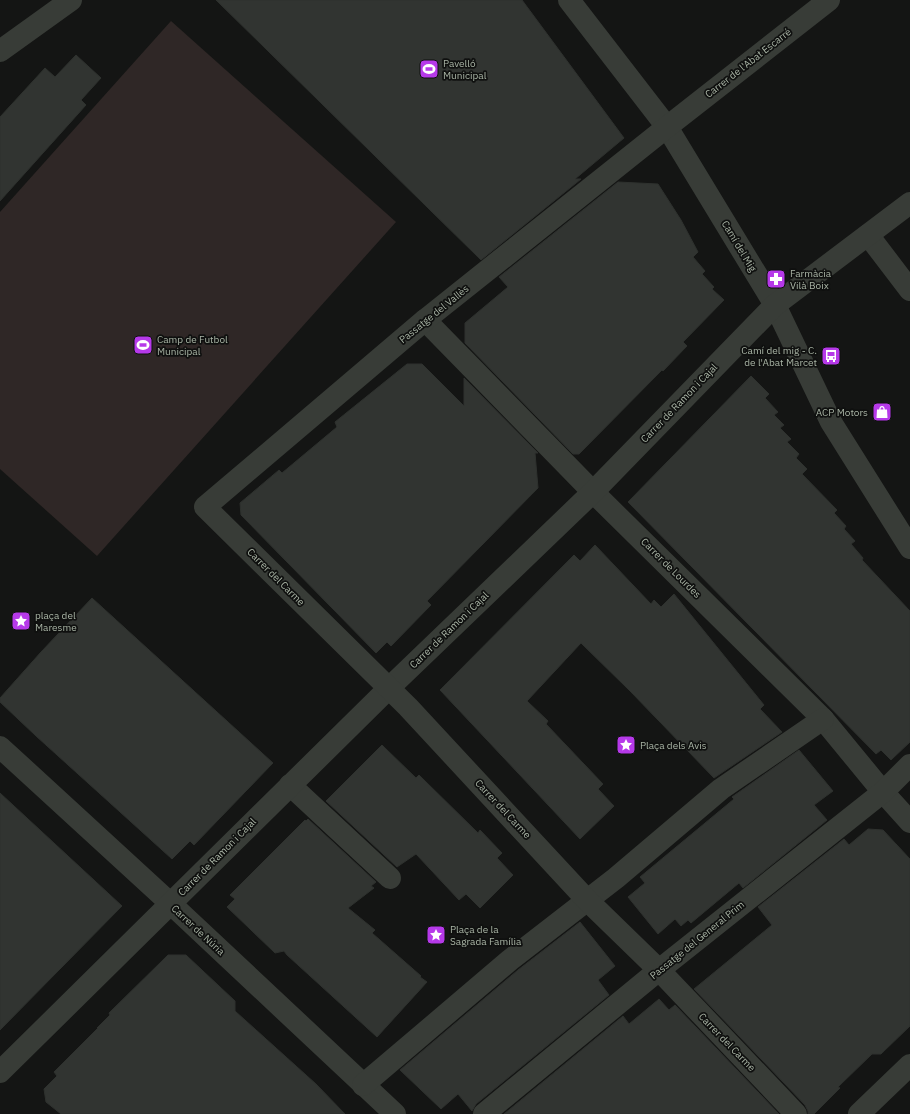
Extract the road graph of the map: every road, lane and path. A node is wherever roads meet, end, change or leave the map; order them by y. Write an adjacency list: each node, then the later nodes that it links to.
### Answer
1 (71, 0): 4 (street)
2 (569, 0): 5 (street, Camí del Mig)
3 (830, 0): 5 (street, Carrer de l'Abat Escarré)
4 (0, 51)
5 (667, 127): 9 (street, Camí del Mig); 10 (street, Passatge del Vallès)
6 (910, 203): 7 (street, Carrer de Ramon i Cajal)
7 (868, 235): 8 (street); 9 (street, Carrer de Ramon i Cajal)
8 (910, 290)
9 (775, 305): 11 (street, Carrer de Ramon i Cajal); 13 (street, Camí del Mig)
10 (425, 320): 11 (street, Carrer de Lourdes); 12 (street, Passatge del Vallès)
11 (593, 492): 14 (street, Carrer de Ramon i Cajal); 15 (street, Carrer de Lourdes)
12 (206, 507): 14 (street, Carrer del Carme)
13 (910, 548)
14 (389, 688): 18 (street, Carrer de Ramon i Cajal); 22 (street, Carrer del Carme)
15 (823, 719): 19 (street, Carrer de Lourdes); 22 (street)
16 (0, 747): 23 (street, Carrer de Núria)
17 (910, 765): 19 (street, Passatge del General Prim)
18 (290, 785): 21 (street); 23 (street, Carrer de Ramon i Cajal)
19 (883, 792): 20 (street, Carrer de Lourdes); 24 (street, Passatge del General Prim)
20 (910, 822)
21 (390, 878)
22 (587, 900): 24 (street, Carrer del Carme); 27 (street)
23 (170, 903): 26 (street, Carrer de Ramon i Cajal); 27 (street, Carrer de Núria)
24 (659, 970): 29 (street, Passatge del General Prim); 30 (street, Carrer del Carme)
25 (910, 1065): 31 (street)
26 (0, 1072)
27 (363, 1084): 28 (street, Carrer de Núria)
28 (395, 1114)
29 (484, 1114)
30 (796, 1114)
31 (859, 1114)

